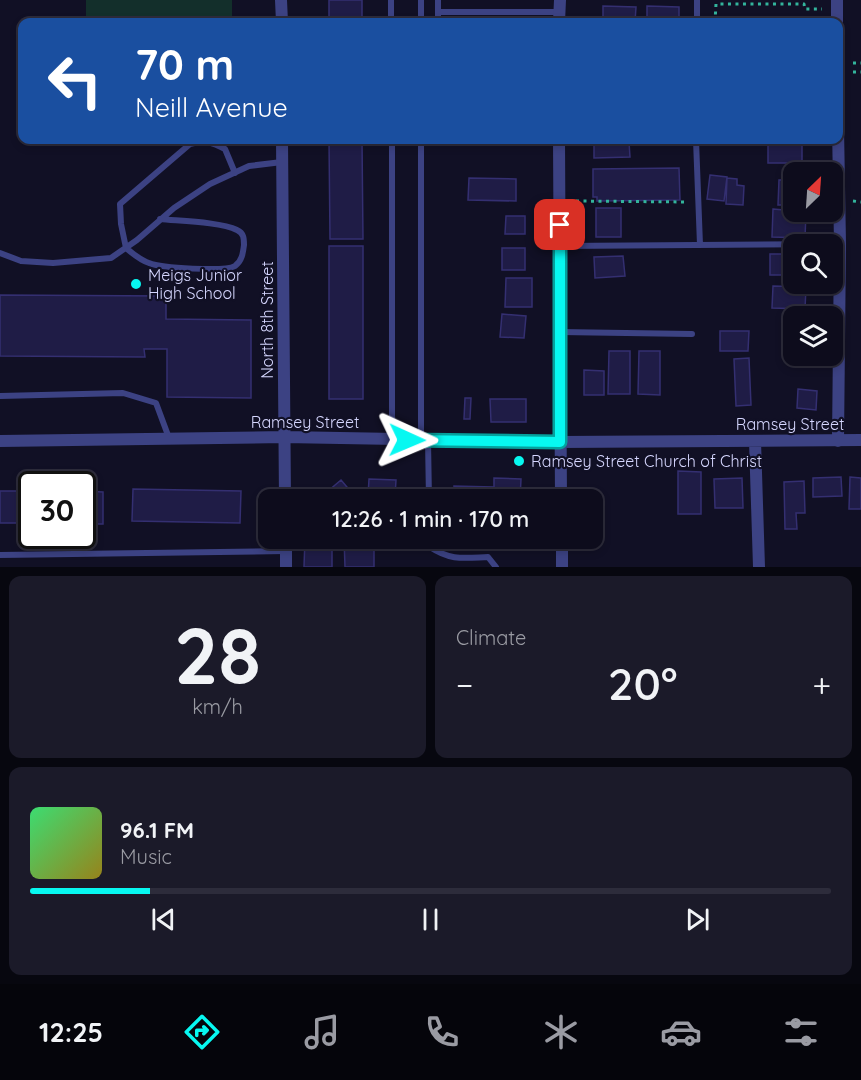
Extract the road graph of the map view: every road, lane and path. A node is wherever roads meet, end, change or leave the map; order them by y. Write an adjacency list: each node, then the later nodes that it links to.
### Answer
1 (281, 0): 10 (street)
2 (391, 0): 11 (lane)
3 (421, 0): 12 (lane)
4 (438, 0): 8 (lane)
5 (698, 0): 14 (lane)
6 (837, 0): 16 (street)
7 (822, 9): 15 (path)
8 (438, 12): 9 (lane); 13 (lane)
9 (560, 12)
10 (282, 18)
11 (392, 18)
12 (421, 18)
13 (438, 18)
14 (697, 18)
15 (715, 18)
16 (837, 18)
17 (853, 63): 18 (path)
18 (861, 63)
19 (853, 72): 20 (path)
20 (861, 72)
21 (190, 144): 40 (lane)
22 (214, 144): 30 (lane)
23 (282, 144): 29 (street, North 8th Street)
24 (392, 144): 48 (lane)
25 (421, 144): 49 (lane)
26 (559, 144): 39 (street)
27 (696, 144): 38 (lane)
28 (838, 144): 36 (street)
29 (282, 162): 30 (lane); 46 (street, North 8th Street)
30 (235, 172): 35 (lane)
31 (576, 201): 33 (path)
32 (853, 201): 34 (path)
33 (691, 202)
34 (861, 202)
35 (160, 219): 40 (lane); 40 (lane)
36 (840, 234)
37 (783, 244): 38 (lane)
38 (700, 245): 39 (lane)
39 (560, 246): 43 (street)
40 (126, 248): 41 (lane)
41 (0, 253)
42 (839, 294): 53 (street)
43 (559, 332): 44 (lane); 54 (street)
44 (692, 334)
45 (0, 396): 47 (lane)
46 (284, 437): 47 (street, Ramsey Street); 48 (street, Ramsey Street); 55 (street, North 8th Street)
47 (169, 439): 51 (street, Ramsey Street)
48 (394, 439): 49 (street, Ramsey Street)
49 (424, 440): 54 (street, Ramsey Street); 56 (lane)
50 (861, 440): 53 (street, Ramsey Street)
51 (0, 441)
52 (755, 441): 53 (street, Ramsey Street); 54 (street, Ramsey Street); 66 (street)
53 (838, 441)
54 (560, 442): 57 (street)
55 (285, 489)
56 (428, 489)
57 (561, 489)
58 (258, 546): 62 (lane)
59 (286, 549): 63 (street)
60 (434, 549): 64 (lane)
61 (562, 549): 65 (street)
62 (0, 555)
63 (286, 567)
64 (496, 567)
65 (562, 567)
66 (759, 567)

